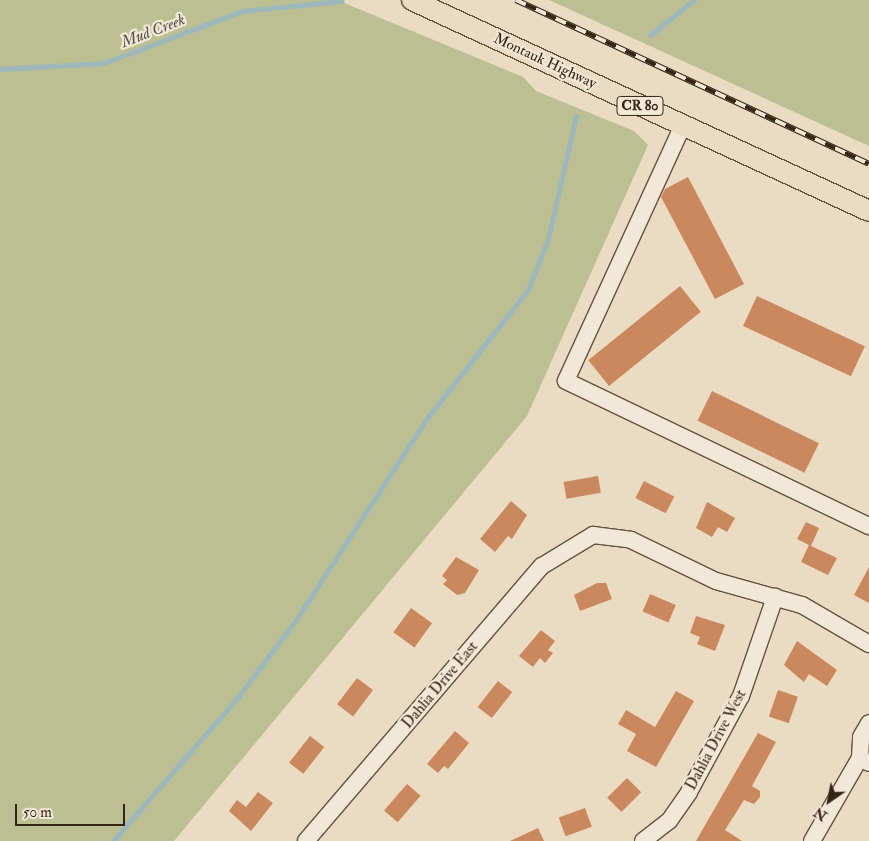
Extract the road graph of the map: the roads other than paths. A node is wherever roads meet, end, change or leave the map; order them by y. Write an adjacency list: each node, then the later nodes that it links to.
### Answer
1 (412, 0): 2 (main road, Montauk Highway / CR 80)
2 (683, 125): 3 (main road, Montauk Highway / CR 80); 4 (street)
3 (869, 211)
4 (869, 526)
5 (775, 597): 6 (street, Dahlia Drive East); 9 (street, Dahlia Drive East); 10 (street, Dahlia Drive West)
6 (869, 644)
7 (869, 724): 8 (street)
8 (864, 761): 11 (street)
9 (309, 837)
10 (643, 841)
11 (812, 841)

